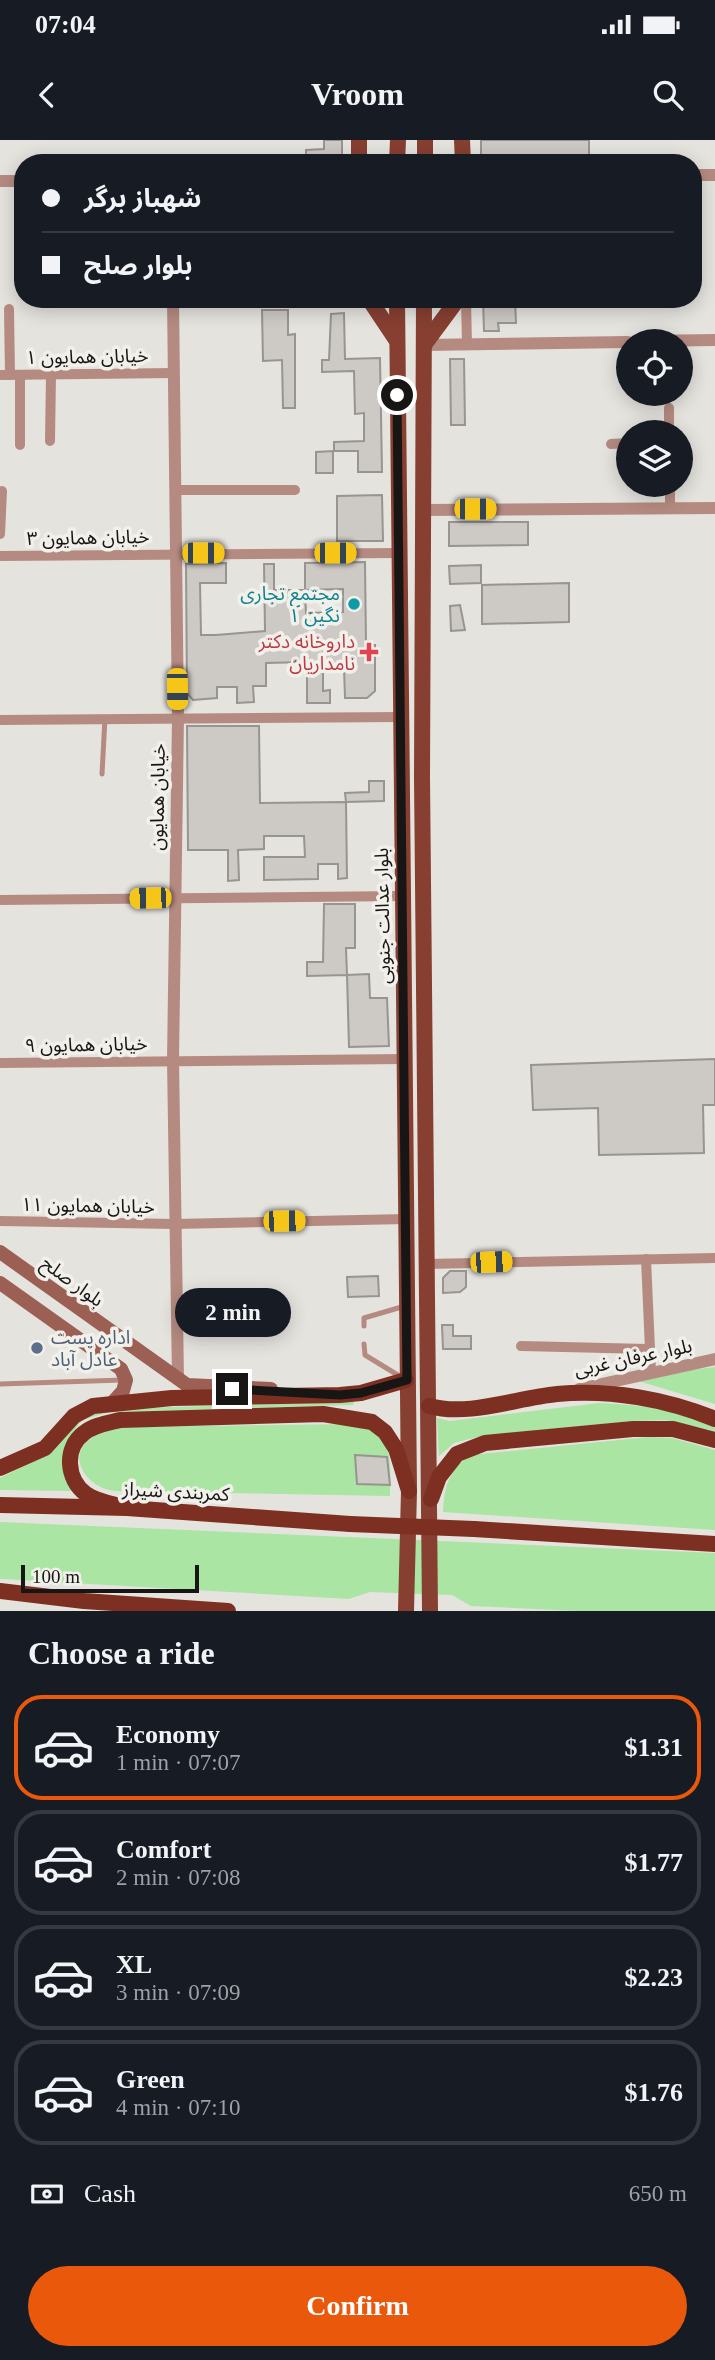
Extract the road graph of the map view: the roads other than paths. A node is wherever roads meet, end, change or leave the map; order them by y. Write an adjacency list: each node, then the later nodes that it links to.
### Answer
1 (173, 308): 14 (street, خیابان همایون)
2 (375, 308): 10 (main road)
3 (397, 308): 10 (main road, بلوار عدالت جنوبی)
4 (424, 308): 12 (main road, بلوار عدالت جنوبی)
5 (451, 308): 12 (main road)
6 (466, 308): 13 (street)
7 (9, 309): 16 (street)
8 (693, 340): 9 (street)
9 (715, 340)
10 (397, 341): 32 (main road, بلوار عدالت جنوبی)
11 (616, 342): 13 (street)
12 (424, 345): 13 (street); 29 (main road, بلوار عدالت جنوبی)
13 (467, 345)
14 (174, 373): 15 (street, خیابان همایون ۱); 23 (street, خیابان همایون)
15 (51, 374): 16 (street, خیابان همایون ۱); 19 (street)
16 (10, 375): 22 (street)
17 (669, 408): 18 (street)
18 (669, 420)
19 (50, 441)
20 (611, 444): 21 (street)
21 (616, 444)
22 (20, 445)
23 (175, 490): 24 (street); 31 (street, خیابان همایون)
24 (296, 490)
25 (2, 491): 30 (street)
26 (670, 497): 27 (street)
27 (670, 508): 28 (street); 29 (street)
28 (715, 508)
29 (424, 510): 40 (main road, بلوار عدالت جنوبی)
30 (0, 534)
31 (176, 553): 32 (street, خیابان همایون ۳); 33 (street, خیابان همایون ۳); 34 (street, خیابان همایون)
32 (400, 553): 35 (main road, بلوار عدالت جنوبی)
33 (0, 556)
34 (178, 717): 35 (street); 36 (street); 42 (street, خیابان همایون)
35 (402, 717): 39 (main road, بلوار عدالت جنوبی)
36 (105, 718): 37 (street); 38 (lane)
37 (0, 720)
38 (102, 774)
39 (402, 777): 40 (main road); 41 (main road, بلوار عدالت جنوبی)
40 (422, 777): 53 (main road, بلوار عدالت جنوبی)
41 (404, 896): 42 (street); 44 (main road, بلوار عدالت جنوبی)
42 (175, 897): 43 (street); 45 (street, خیابان همایون)
43 (0, 900)
44 (404, 1059): 45 (street, خیابان همایون ۹); 47 (main road, بلوار عدالت جنوبی)
45 (173, 1060): 46 (street, خیابان همایون ۹); 49 (street, خیابان همایون)
46 (0, 1063)
47 (406, 1219): 49 (street, خیابان همایون ۱۱); 56 (main road, بلوار عدالت جنوبی)
48 (0, 1221): 49 (street, خیابان همایون ۱۱)
49 (175, 1223): 65 (street, خیابان همایون)
50 (0, 1252): 55 (main road, بلوار صلح)
51 (715, 1258): 52 (street)
52 (646, 1259): 53 (street); 61 (street)
53 (427, 1264): 71 (main road, بلوار عدالت جنوبی)
54 (0, 1283): 57 (main road)
55 (56, 1292): 57 (main road); 65 (main road, بلوار صلح)
56 (405, 1306): 58 (lane); 66 (main road, بلوار عدالت جنوبی)
57 (40, 1311): 64 (main road)
58 (364, 1326)
59 (364, 1344): 66 (lane)
60 (521, 1346): 61 (street)
61 (648, 1349): 63 (street)
62 (715, 1359): 63 (street, بلوار عرفان غربی)
63 (651, 1372): 68 (street, بلوار عرفان غربی)
64 (126, 1380): 67 (lane); 70 (main road)
65 (178, 1380): 69 (main road, بلوار صلح)
66 (407, 1380): 69 (highway); 75 (main road, بلوار عدالت جنوبی)
67 (0, 1384)
68 (559, 1394): 71 (highway); 72 (highway)
69 (320, 1395): 70 (highway)
70 (113, 1402): 74 (highway)
71 (429, 1406): 76 (main road, بلوار عدالت جنوبی)
72 (715, 1419)
73 (715, 1440): 76 (highway)
74 (0, 1468)
75 (409, 1491): 78 (highway); 82 (main road, بلوار عدالت جنوبی)
76 (431, 1499): 83 (main road, بلوار عدالت جنوبی)
77 (0, 1505): 78 (highway, کمربندی شیراز)
78 (127, 1508): 79 (highway, کمربندی شیراز, bridge)
79 (715, 1544)
80 (0, 1591): 81 (highway)
81 (228, 1611)
82 (406, 1611)
83 (430, 1611)

